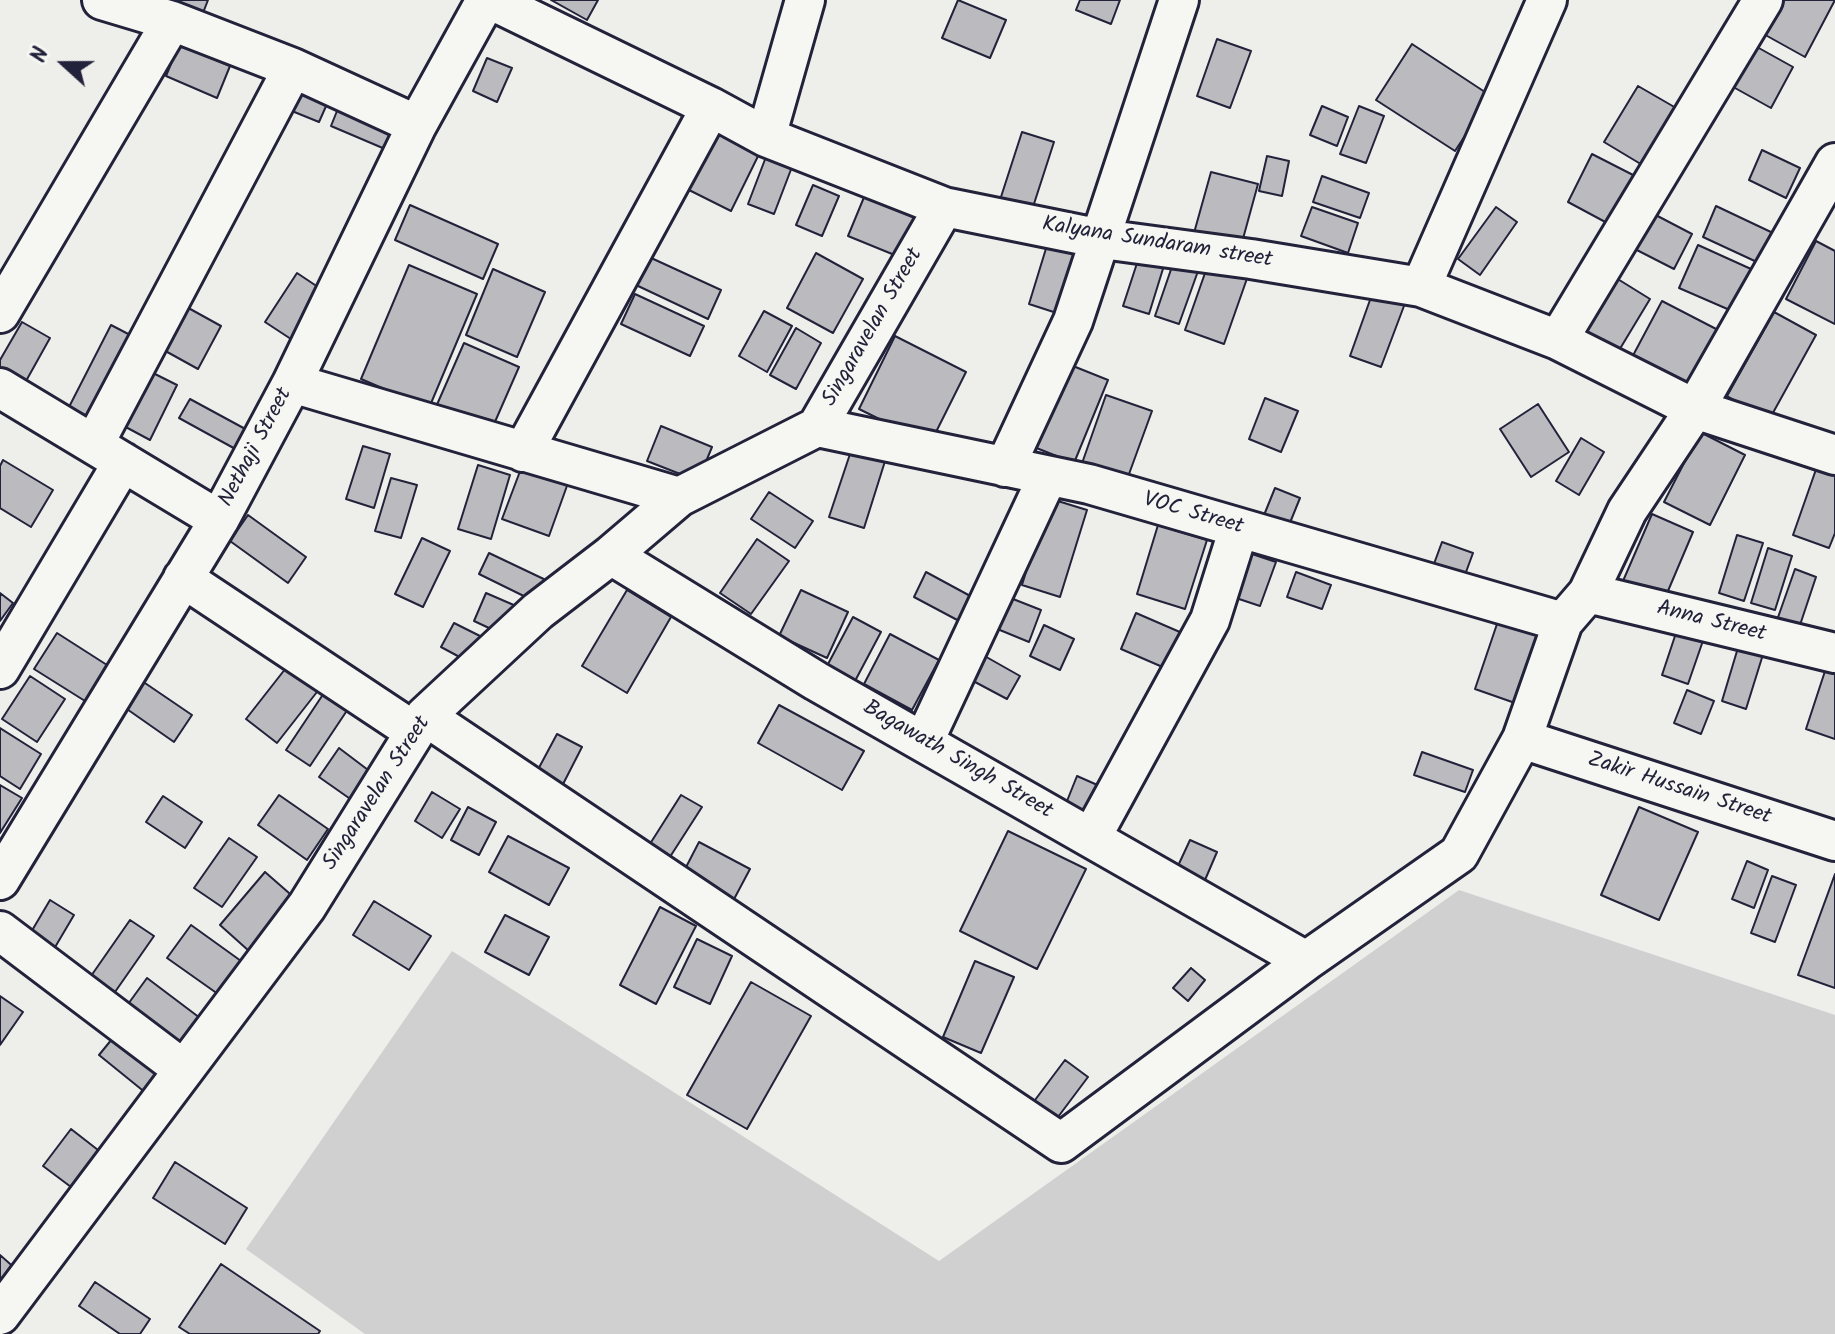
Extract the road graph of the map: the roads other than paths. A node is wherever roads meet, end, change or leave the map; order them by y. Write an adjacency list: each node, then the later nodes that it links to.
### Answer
1 (102, 0): 7 (street)
2 (488, 0): 9 (street, Kalyana Sundaram street); 10 (street, Nethaji Street)
3 (805, 0): 11 (street)
4 (1179, 0): 15 (street)
5 (1547, 0): 16 (street)
6 (1763, 0): 18 (street)
7 (172, 21): 8 (street); 17 (street)
8 (293, 68): 10 (street); 24 (street)
9 (711, 107): 11 (street, Kalyana Sundaram street); 23 (street)
10 (417, 125): 19 (street, Nethaji Street)
11 (766, 137): 13 (street, Kalyana Sundaram street)
12 (1835, 163): 14 (street)
13 (944, 207): 15 (street, Kalyana Sundaram street); 22 (street, Singaravelan Street)
14 (1823, 211): 21 (street)
15 (1102, 239): 16 (street, Kalyana Sundaram street); 26 (street)
16 (1421, 287): 18 (street, Kalyana Sundaram street)
17 (0, 313)
18 (1558, 340): 21 (street, Kalyana Sundaram street)
19 (292, 383): 23 (street); 29 (street, Nethaji Street)
20 (0, 388): 24 (street)
21 (1695, 409): 25 (street, Kalyana Sundaram street); 33 (street)
22 (817, 427): 26 (street, VOC Street); 28 (street, Singaravelan Street)
23 (523, 452): 28 (street)
24 (109, 453): 29 (street); 36 (street)
25 (1835, 455)
26 (1005, 467): 27 (street, VOC Street)
27 (1048, 476): 30 (street, VOC Street); 39 (street)
28 (679, 497): 31 (street, Singaravelan Street)
29 (219, 520): 32 (street, Nethaji Street)
30 (1239, 528): 34 (street, VOC Street); 40 (street)
31 (611, 555): 37 (street, Singaravelan Street); 39 (street, Bagawath Singh Street)
32 (183, 578): 37 (street); 42 (street, Nethaji Street)
33 (1588, 593): 34 (street); 35 (street, Anna Street)
34 (1563, 622): 38 (street)
35 (1835, 653)
36 (0, 669)
37 (420, 724): 44 (street); 45 (street, Singaravelan Street)
38 (1522, 739): 41 (street, Zakir Hussain Street); 44 (street)
39 (924, 741): 40 (street, Bagawath Singh Street)
40 (1091, 838): 44 (street, Bagawath Singh Street)
41 (1835, 841)
42 (0, 880)
43 (0, 931): 45 (street)
44 (1306, 961)
45 (184, 1070): 46 (street, Singaravelan Street)
46 (0, 1315)

